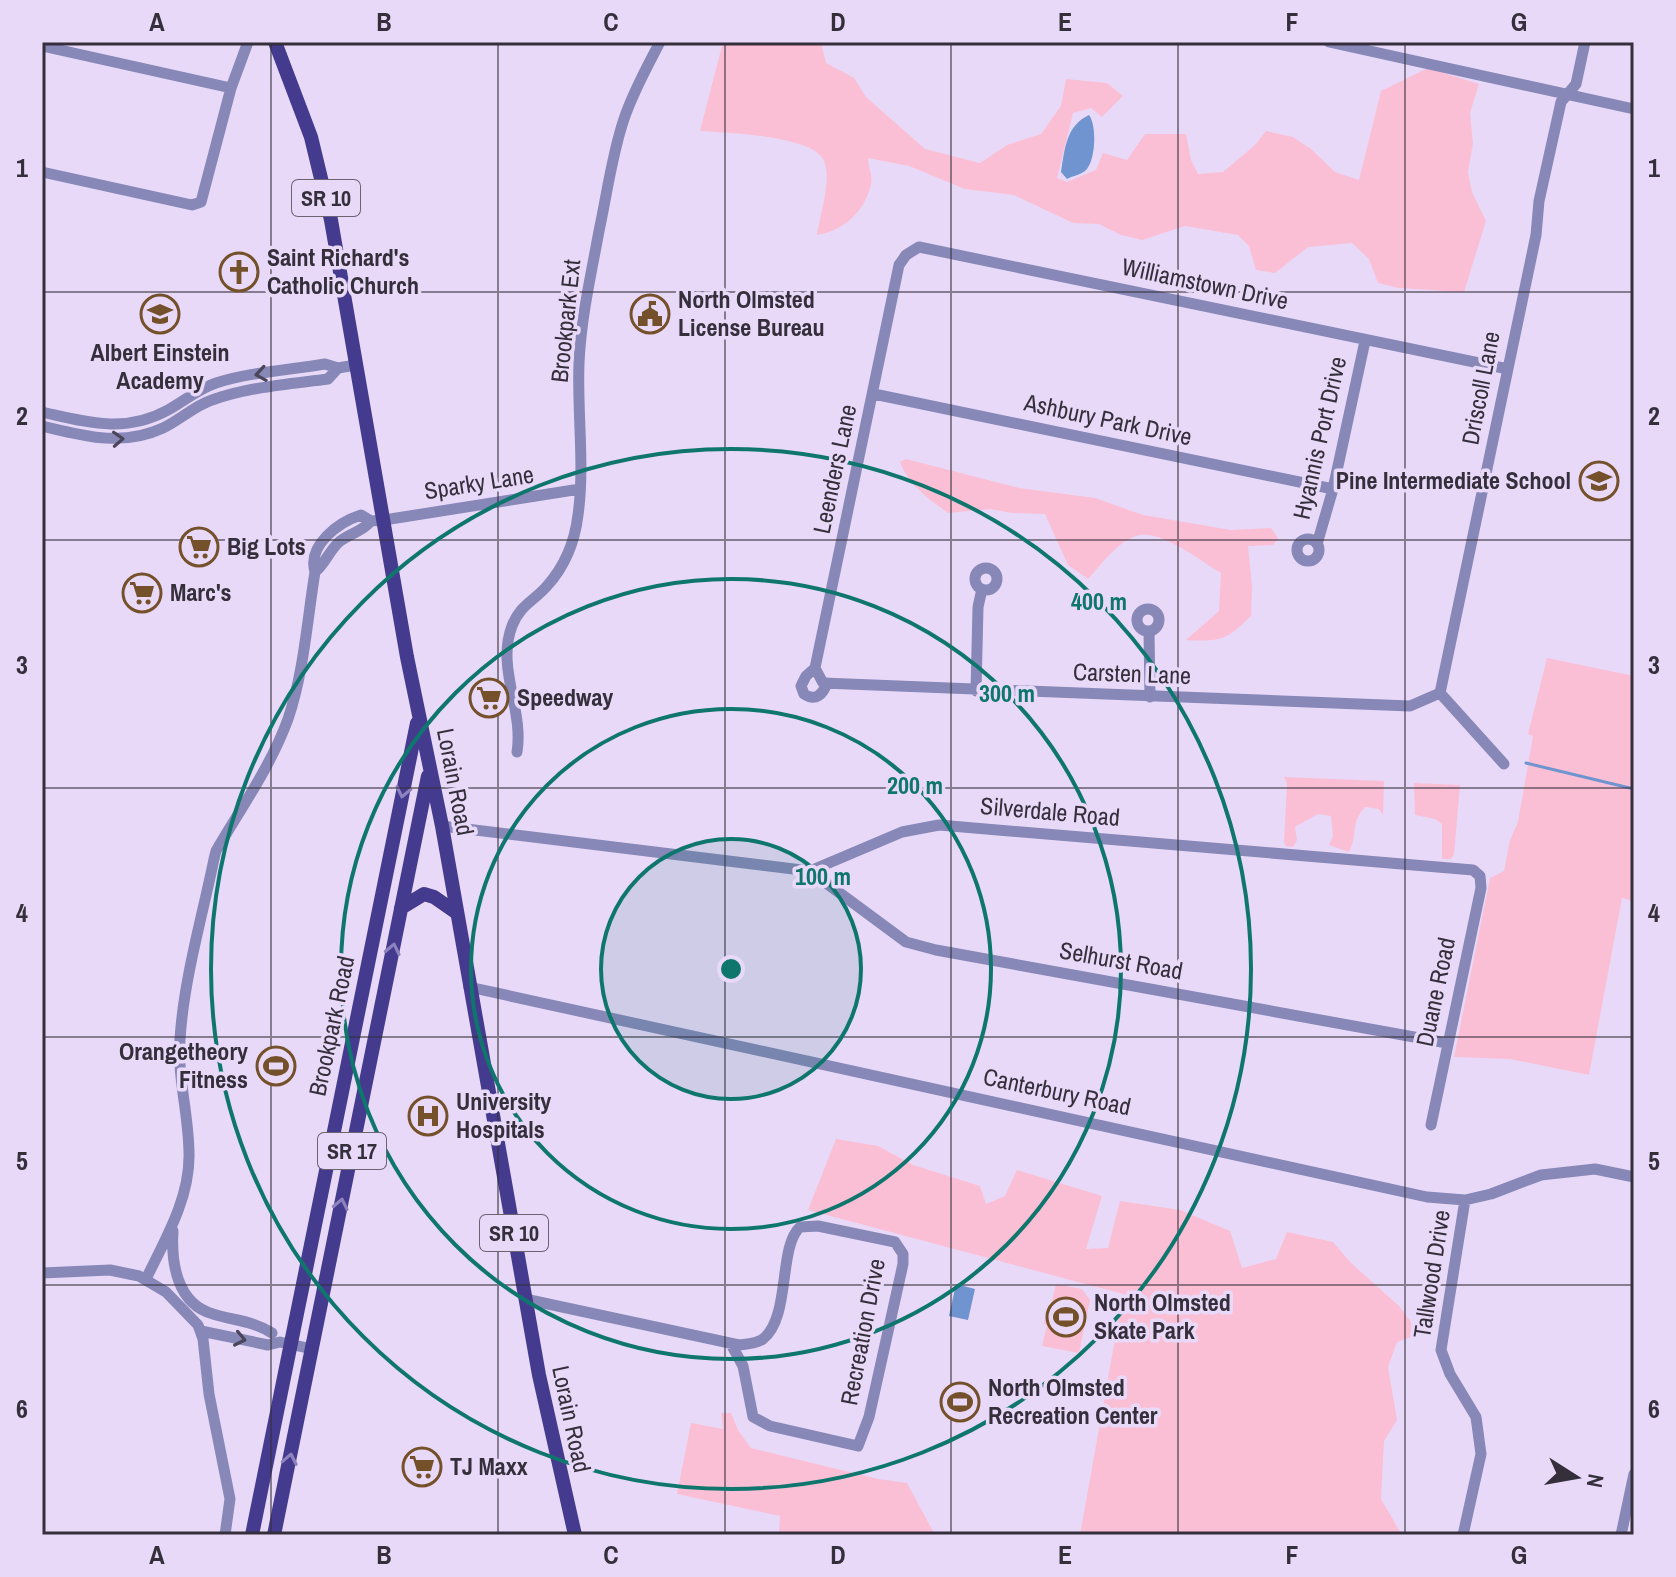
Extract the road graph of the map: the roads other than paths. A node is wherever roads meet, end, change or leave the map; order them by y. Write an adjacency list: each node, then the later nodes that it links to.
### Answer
1 (248, 42): 7 (street)
2 (275, 42): 13 (main road, Lorain Road / SR 10)
3 (660, 42): 19 (street, Brookpark Ext)
4 (1329, 42): 8 (street)
5 (1585, 42): 8 (street, Driscoll Lane)
6 (42, 46): 7 (street)
7 (231, 88): 10 (street)
8 (1568, 94): 9 (street); 15 (street, Driscoll Lane)
9 (1634, 109)
10 (42, 172)
11 (899, 265): 12 (street, Williamstown Drive); 16 (street, Leenders Lane)
12 (1365, 341): 15 (street, Williamstown Drive); 20 (street, Hyannis Port Drive)
13 (356, 365): 14 (street); 21 (main road, Lorain Road / SR 10)
14 (338, 368): 17 (street, one-way to 17); 18 (street, one-way to 14)
15 (1508, 369): 28 (street, Driscoll Lane)
16 (874, 394): 20 (street, Ashbury Park Drive); 25 (street, Leenders Lane)
17 (42, 412)
18 (42, 426)
19 (580, 489): 21 (street, Sparky Lane); 31 (street, Brookpark Ext)
20 (1333, 489): 22 (street, Hyannis Port Drive)
21 (378, 520): 30 (main road, Lorain Road / SR 10); 44 (street, Sparky Lane)
22 (1317, 544)
23 (982, 589): 27 (street)
24 (1149, 631): 29 (street)
25 (815, 668): 26 (street); 26 (street, Leenders Lane)
26 (824, 682): 27 (street, Carsten Lane)
27 (976, 691): 29 (street, Carsten Lane)
28 (1440, 693): 29 (street, Carsten Lane); 32 (street)
29 (1150, 697)
30 (419, 715): 33 (main road, Lorain Road / SR 10); 50 (main road, Brookpark Road / SR 17, one-way to 50)
31 (517, 752)
32 (1504, 764)
33 (430, 767): 34 (main road, Lorain Road / SR 10); 37 (main road, Brookpark Road / SR 17)
34 (442, 826): 36 (street, Silverdale Road); 38 (main road, Lorain Road / SR 10)
35 (1473, 870): 36 (street, Silverdale Road); 40 (street, Duane Road)
36 (810, 871): 40 (street, Selhurst Road)
37 (401, 908): 38 (main road); 52 (main road, Brookpark Road / SR 17, one-way to 37)
38 (457, 913): 39 (main road, Lorain Road / SR 10)
39 (469, 987): 43 (street, Canterbury Road); 47 (main road, Lorain Road / SR 10)
40 (1447, 1043): 41 (street, Duane Road)
41 (1431, 1125)
42 (1634, 1177): 43 (street, Canterbury Road)
43 (1465, 1200): 58 (street, Tallwood Drive)
44 (173, 1220): 46 (street); 50 (street)
45 (42, 1273): 46 (street)
46 (146, 1279): 48 (street)
47 (525, 1299): 51 (street, Recreation Drive); 57 (main road, Lorain Road / SR 10)
48 (192, 1317): 49 (street); 50 (street)
49 (201, 1331): 50 (street, one-way to 50); 54 (street)
50 (280, 1340): 52 (street); 55 (main road, Brookpark Road / SR 17)
51 (731, 1344): 51 (street, Recreation Drive)
52 (312, 1349): 56 (main road, Brookpark Road / SR 17, one-way to 52)
53 (1634, 1474): 59 (street)
54 (225, 1535)
55 (252, 1535)
56 (274, 1535)
57 (575, 1535)
58 (1463, 1535)
59 (1621, 1535)

